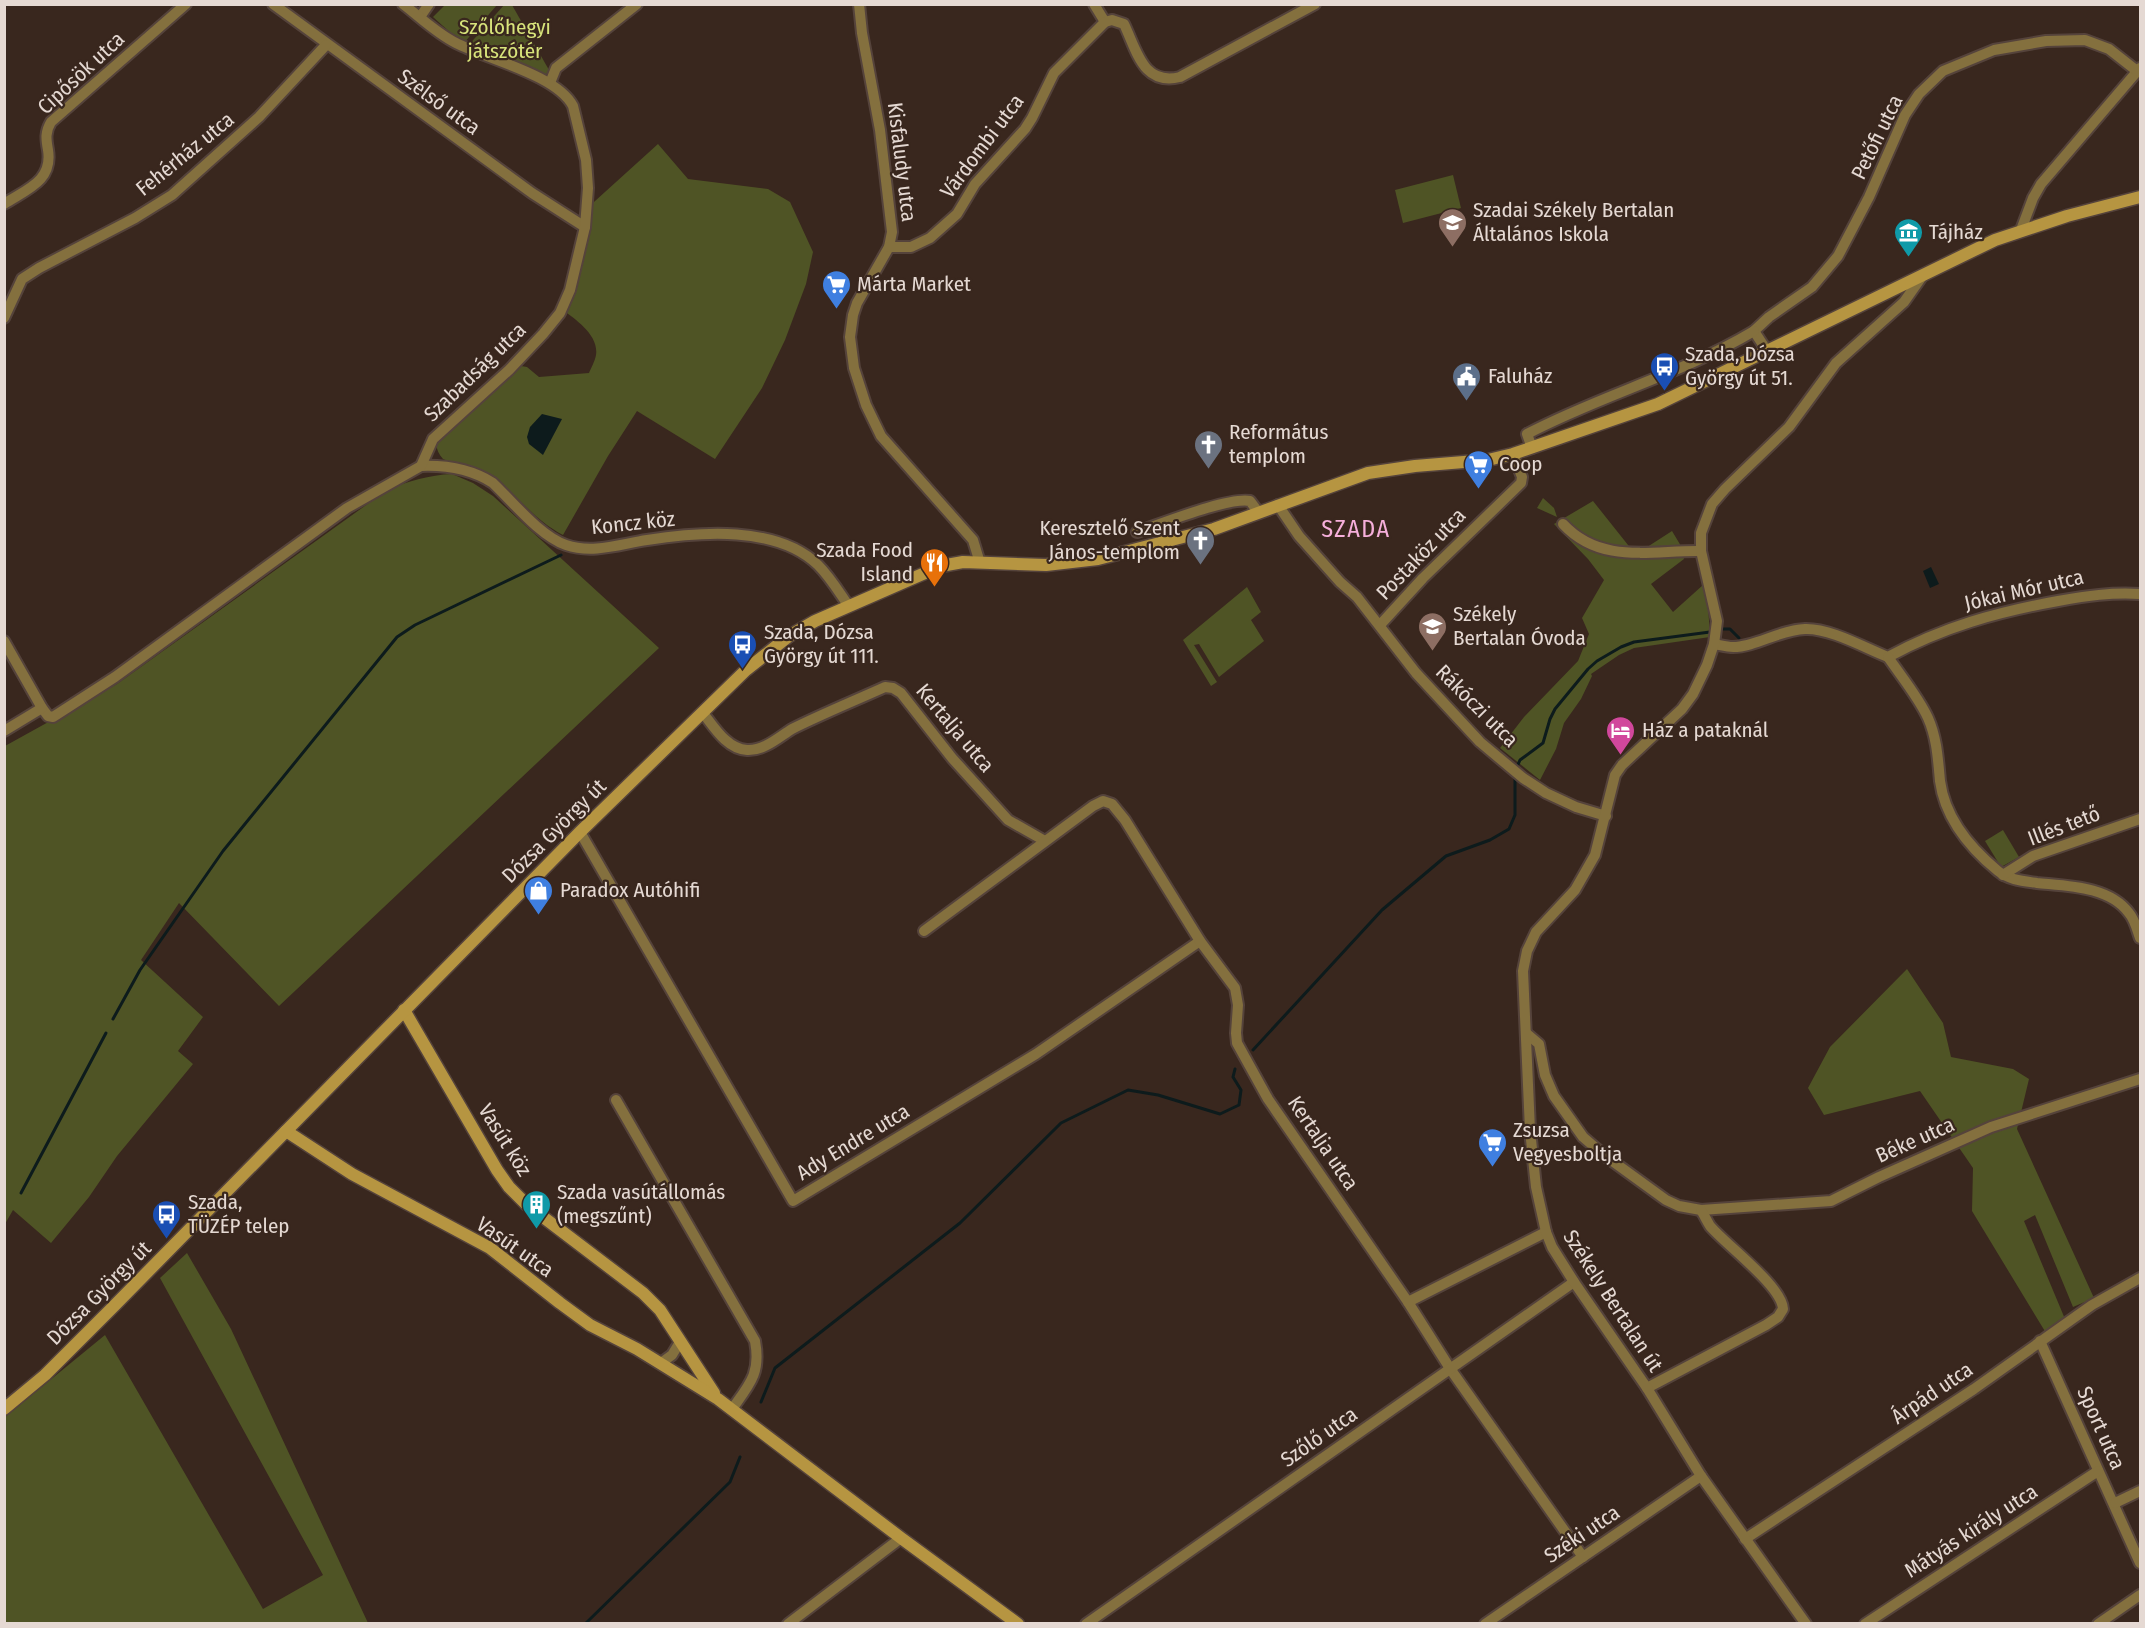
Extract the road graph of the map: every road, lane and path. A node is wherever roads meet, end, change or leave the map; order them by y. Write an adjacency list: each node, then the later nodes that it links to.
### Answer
1 (186, 4): 15 (street, Cipősök utca)
2 (273, 4): 11 (street, Szélső utca)
3 (403, 4): 9 (street, Szabadság utca)
4 (429, 4): 9 (street)
5 (637, 4): 13 (street)
6 (859, 4): 18 (street, Kisfaludy utca)
7 (1095, 4): 10 (street)
8 (1315, 4): 10 (street)
9 (420, 17): 13 (street, Szabadság utca)
10 (1105, 22): 18 (street, Várdombi utca)
11 (326, 45): 16 (street, Szélső utca); 20 (street, Fehérház utca)
12 (2139, 70): 17 (street); 21 (street, Petőfi utca)
13 (550, 83): 16 (street, Szabadság utca)
14 (2140, 197): 17 (main road, Dózsa György út)
15 (4, 204)
16 (585, 227): 25 (street, Szabadság utca)
17 (2021, 230): 19 (main road, Dózsa György út)
18 (889, 247): 31 (street, Kisfaludy utca)
19 (1923, 274): 22 (main road, Dózsa György út); 30 (street, Székely Bertalan út)
20 (4, 318)
21 (1754, 331): 22 (street); 23 (street)
22 (1767, 351): 23 (main road, Dózsa György út)
23 (1532, 448): 24 (main road, Dózsa György út)
24 (1513, 454): 26 (main road, Dózsa György út); 34 (street, Postaköz utca)
25 (421, 466): 33 (street, Koncz köz); 38 (street)
26 (1278, 505): 27 (main road, Dózsa György út); 34 (street, Rákóczi utca)
27 (1259, 513): 29 (street); 31 (main road, Dózsa György út)
28 (1563, 524): 30 (street)
29 (1137, 532)
30 (1701, 551): 36 (street, Székely Bertalan út)
31 (980, 563): 33 (main road, Dózsa György út)
32 (2140, 594): 37 (street, Jókai Mór utca)
33 (848, 605): 39 (main road, Dózsa György út)
34 (1380, 625): 41 (street, Rákóczi utca)
35 (4, 641): 38 (street)
36 (1714, 644): 37 (street); 41 (street, Székely Bertalan út)
37 (1888, 657): 45 (street)
38 (42, 708): 40 (street)
39 (703, 713): 43 (main road, Dózsa György út); 44 (street, Kertalja utca)
40 (4, 731)
41 (1606, 816): 50 (street, Székely Bertalan út)
42 (2140, 819): 45 (street, Illés tető)
43 (580, 832): 48 (street, Ady Endre utca); 49 (main road, Dózsa György út)
44 (1045, 841): 46 (street, Kertalja utca); 48 (street, Kertalja utca)
45 (2003, 875): 47 (street)
46 (924, 932)
47 (2140, 938)
48 (1200, 941): 58 (street, Kertalja utca)
49 (404, 1010): 53 (main road, Dózsa György út); 60 (main road, Vasút köz)
50 (1526, 1033): 54 (street, Béke utca); 55 (street, Székely Bertalan út)
51 (2140, 1079): 54 (street, Béke utca)
52 (616, 1100): 66 (street)
53 (286, 1131): 61 (main road, Vasút utca); 65 (main road, Dózsa György út)
54 (1701, 1210): 63 (street)
55 (1546, 1232): 57 (street, Székely Bertalan út); 58 (street)
56 (2140, 1278): 59 (street, Árpád utca)
57 (1574, 1282): 62 (street, Szőlő utca); 63 (street, Székely Bertalan út)
58 (1408, 1302): 62 (street, Kertalja utca)
59 (2040, 1341): 67 (street, Sport utca); 72 (street, Árpád utca)
60 (680, 1342): 61 (street); 64 (main road, Vasút köz)
61 (661, 1363): 64 (main road, Vasút utca)
62 (1450, 1370): 73 (street, Kertalja utca); 78 (street, Szőlő utca)
63 (1647, 1388): 68 (street, Székely Bertalan út)
64 (718, 1399): 66 (main road, Vasút utca)
65 (4, 1409)
66 (732, 1409): 71 (main road, Vasút utca)
67 (2098, 1471): 70 (street, Sport utca); 81 (street, Mátyás király utca)
68 (1701, 1476): 72 (street, Székely Bertalan út); 73 (street, Széki utca)
69 (2140, 1491): 70 (street)
70 (2115, 1503): 74 (street, Sport utca)
71 (901, 1538): 76 (street); 77 (main road, Vasút utca)
72 (1745, 1539): 80 (street, Székely Bertalan út)
73 (1583, 1557): 79 (street, Széki utca)
74 (2140, 1563)
75 (2140, 1595): 82 (street)
76 (788, 1623)
77 (1018, 1623)
78 (1086, 1623)
79 (1485, 1623)
80 (1806, 1623)
81 (1865, 1623)
82 (2098, 1623)

